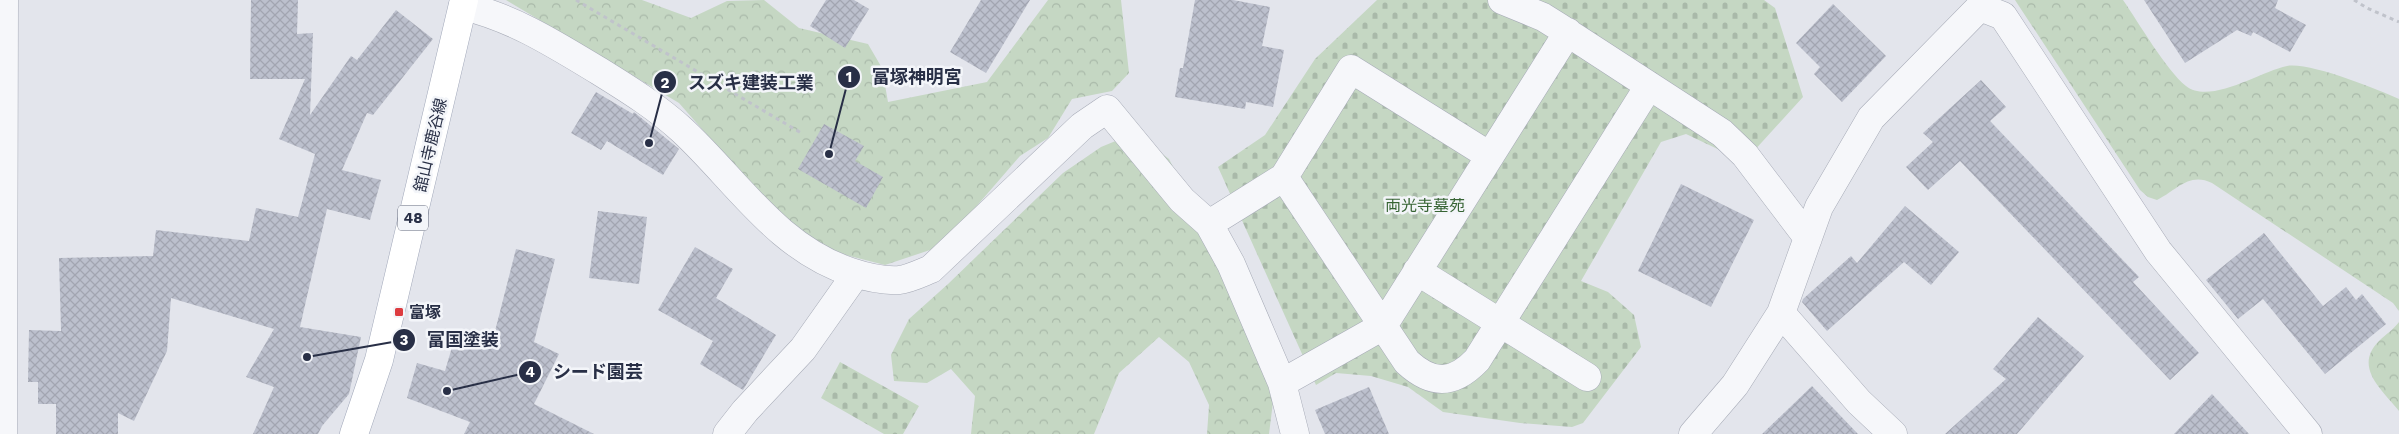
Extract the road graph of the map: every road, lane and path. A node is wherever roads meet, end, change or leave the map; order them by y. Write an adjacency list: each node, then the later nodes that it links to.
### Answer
1 (4, 0): 21 (street)
2 (576, 0): 9 (path)
3 (1502, 0): 7 (street)
4 (2354, 0): 6 (path)
5 (464, 3): 15 (street); 22 (main road, 舘山寺鹿谷線 / 48)
6 (2399, 22)
7 (1568, 32): 8 (street); 10 (street)
8 (1649, 86): 13 (street); 17 (street)
9 (803, 134)
10 (1490, 156): 11 (street); 14 (street)
11 (1284, 177): 12 (street); 18 (street)
12 (1209, 224): 15 (street); 20 (street)
13 (1808, 238): 16 (street); 27 (street)
14 (1417, 272): 17 (street); 18 (street)
15 (856, 274): 23 (street)
16 (1781, 313): 25 (street); 26 (street)
17 (1500, 323): 18 (street); 19 (street)
18 (1383, 326): 20 (street)
19 (1588, 377)
20 (1282, 382): 24 (street)
21 (3, 434)
22 (354, 434)
23 (727, 434)
24 (1295, 434)
25 (1693, 434)
26 (1893, 434)
27 (2308, 434)

